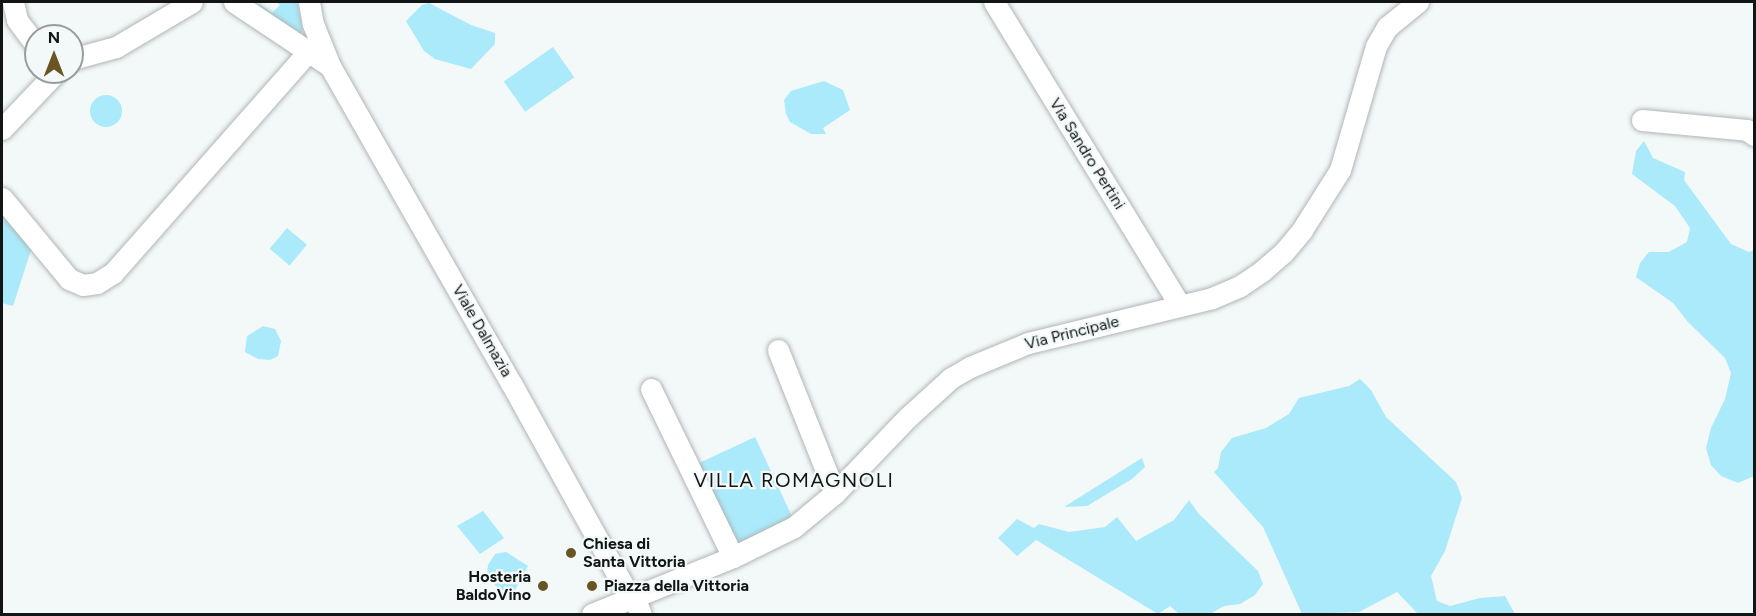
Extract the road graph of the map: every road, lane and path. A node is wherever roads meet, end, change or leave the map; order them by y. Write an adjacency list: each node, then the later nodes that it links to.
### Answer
1 (13, 2): 7 (street)
2 (192, 2): 9 (street)
3 (234, 2): 8 (street)
4 (309, 2): 10 (street, Viale Dalmazia)
5 (994, 2): 16 (street, Via Sandro Pertini)
6 (1418, 2): 16 (street, Via Principale)
7 (24, 29)
8 (307, 53): 10 (street); 15 (street)
9 (84, 56)
10 (330, 66): 21 (street, Viale Dalmazia)
11 (45, 84): 13 (street)
12 (1642, 120): 14 (street)
13 (2, 129)
14 (1755, 135)
15 (2, 198)
16 (1180, 306): 19 (street, Via Principale)
17 (778, 350): 19 (street)
18 (651, 389): 20 (street)
19 (835, 493): 20 (street, Via Principale)
20 (733, 557): 21 (street, Via Principale)
21 (635, 603): 22 (street, Via Principale)
22 (592, 615)

